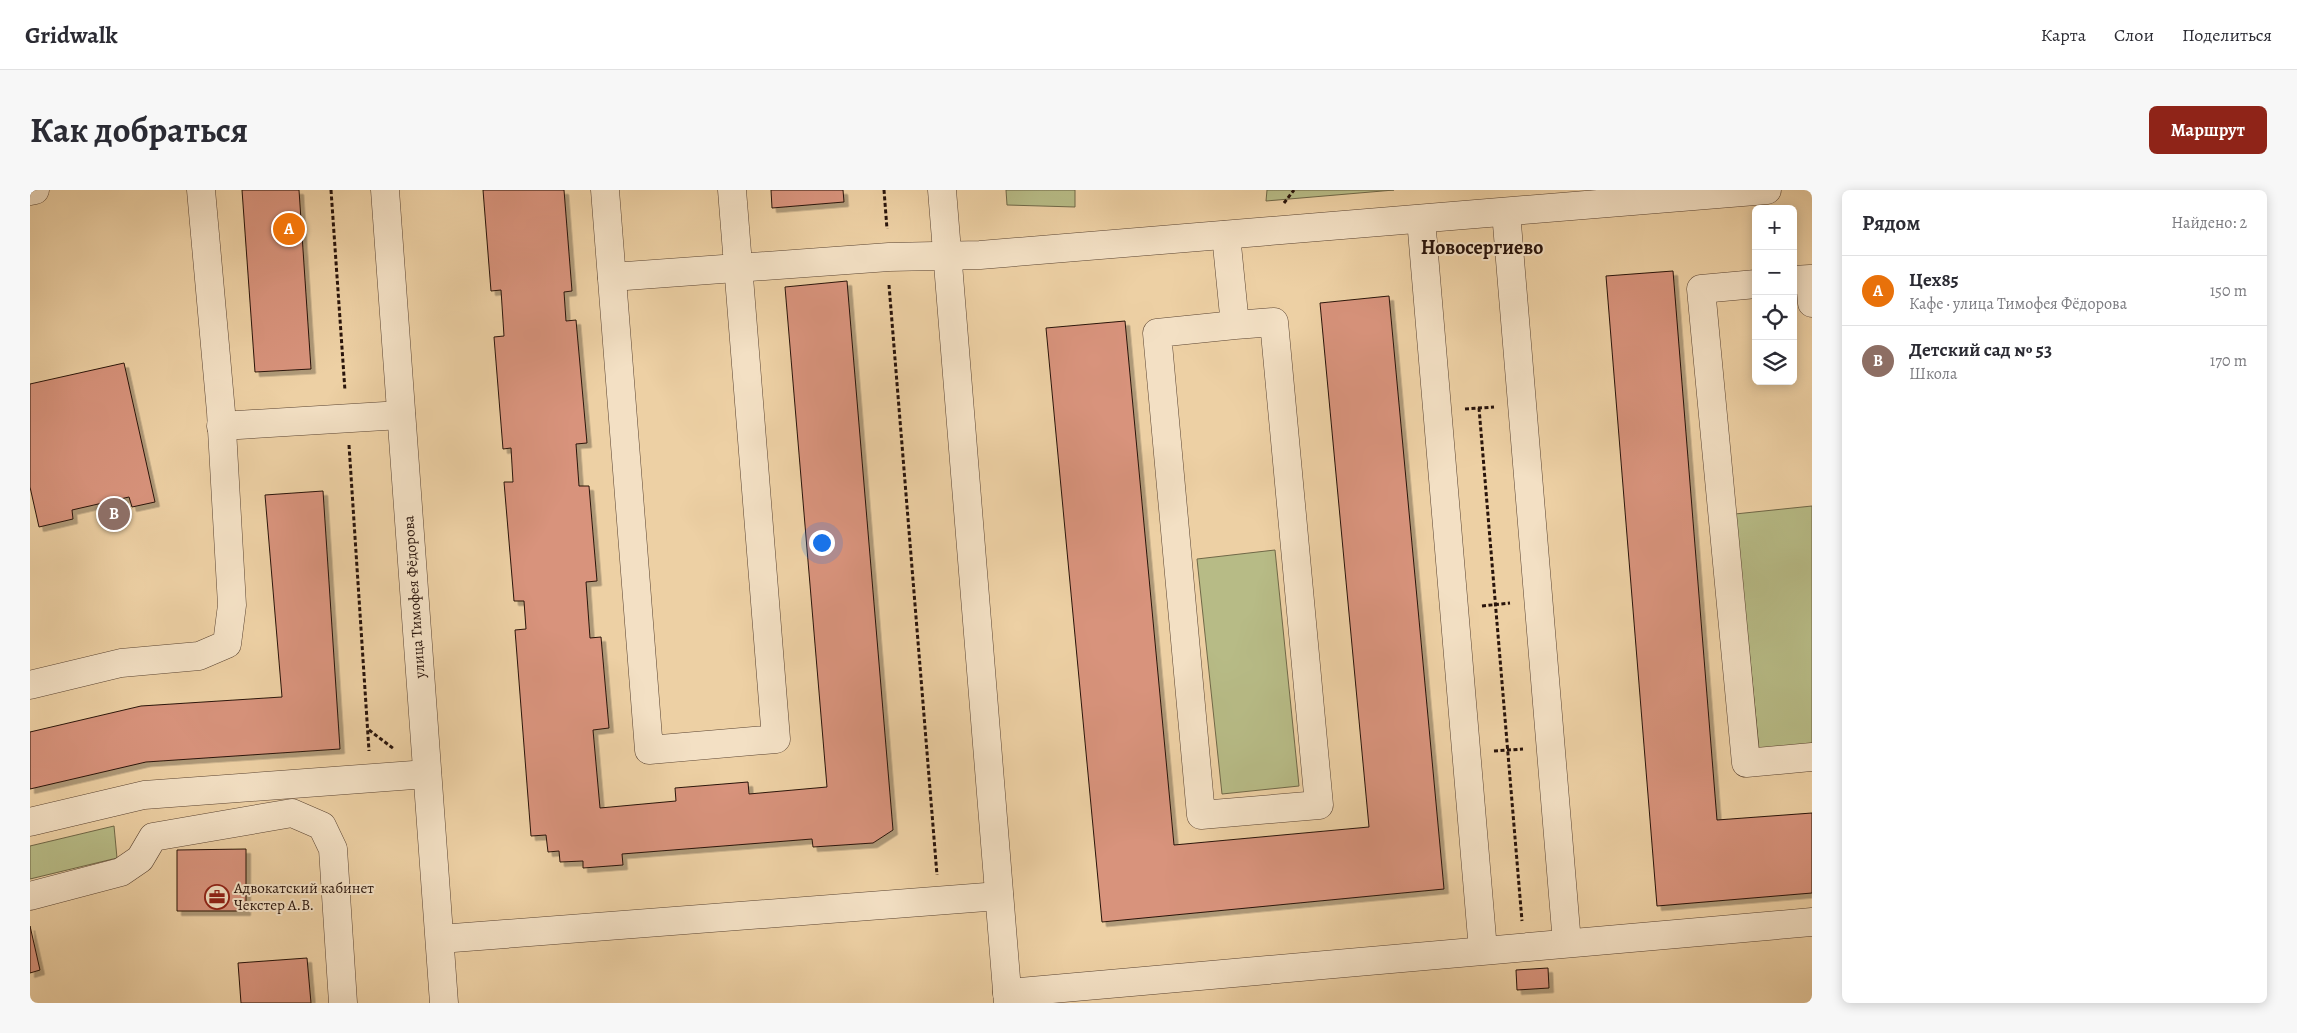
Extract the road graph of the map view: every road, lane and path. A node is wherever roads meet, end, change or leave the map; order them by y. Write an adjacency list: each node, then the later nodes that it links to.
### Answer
1 (35, 190): 10 (street)
2 (201, 190): 28 (street)
3 (330, 190): 27 (path)
4 (385, 190): 26 (street, улица Тимофея Фёдорова)
5 (605, 190): 18 (street)
6 (732, 190): 17 (street)
7 (884, 190): 16 (path)
8 (942, 190): 15 (street)
9 (1768, 190): 11 (street); 12 (street)
10 (30, 191)
11 (1770, 205)
12 (1506, 212): 13 (street); 23 (street)
13 (1421, 219): 14 (street); 25 (street)
14 (1226, 235): 15 (street); 22 (street)
15 (947, 256): 16 (street); 43 (street)
16 (890, 257): 17 (street); 44 (path)
17 (738, 267): 18 (street); 18 (street)
18 (612, 277)
19 (1797, 280): 21 (street)
20 (1752, 284): 39 (street)
21 (1812, 303)
22 (1234, 325): 22 (street)
23 (1522, 404): 24 (path); 29 (street)
24 (1479, 408): 25 (path); 30 (path)
25 (1437, 412): 31 (street)
26 (401, 415): 27 (street); 40 (street, улица Тимофея Фёдорова)
27 (347, 418): 28 (street); 33 (path)
28 (222, 426): 32 (street)
29 (1538, 600): 30 (path); 34 (street)
30 (1496, 604): 31 (path); 35 (path)
31 (1454, 608): 37 (street)
32 (30, 685)
33 (368, 730): 36 (path); 38 (path)
34 (1550, 746): 35 (path); 47 (street)
35 (1508, 750): 37 (path); 48 (path)
36 (399, 753)
37 (1466, 754): 49 (street)
38 (370, 755)
39 (1812, 757)
40 (427, 774): 41 (street); 46 (street, улица Тимофея Фёдорова)
41 (30, 822)
42 (30, 896): 51 (street)
43 (999, 896): 44 (street); 50 (street)
44 (939, 901): 46 (street)
45 (1812, 922): 47 (street)
46 (440, 939): 52 (street, улица Тимофея Фёдорова)
47 (1567, 943): 48 (street)
48 (1524, 946): 49 (street)
49 (1483, 950): 50 (street)
50 (1008, 998)
51 (343, 1003)
52 (444, 1003)

